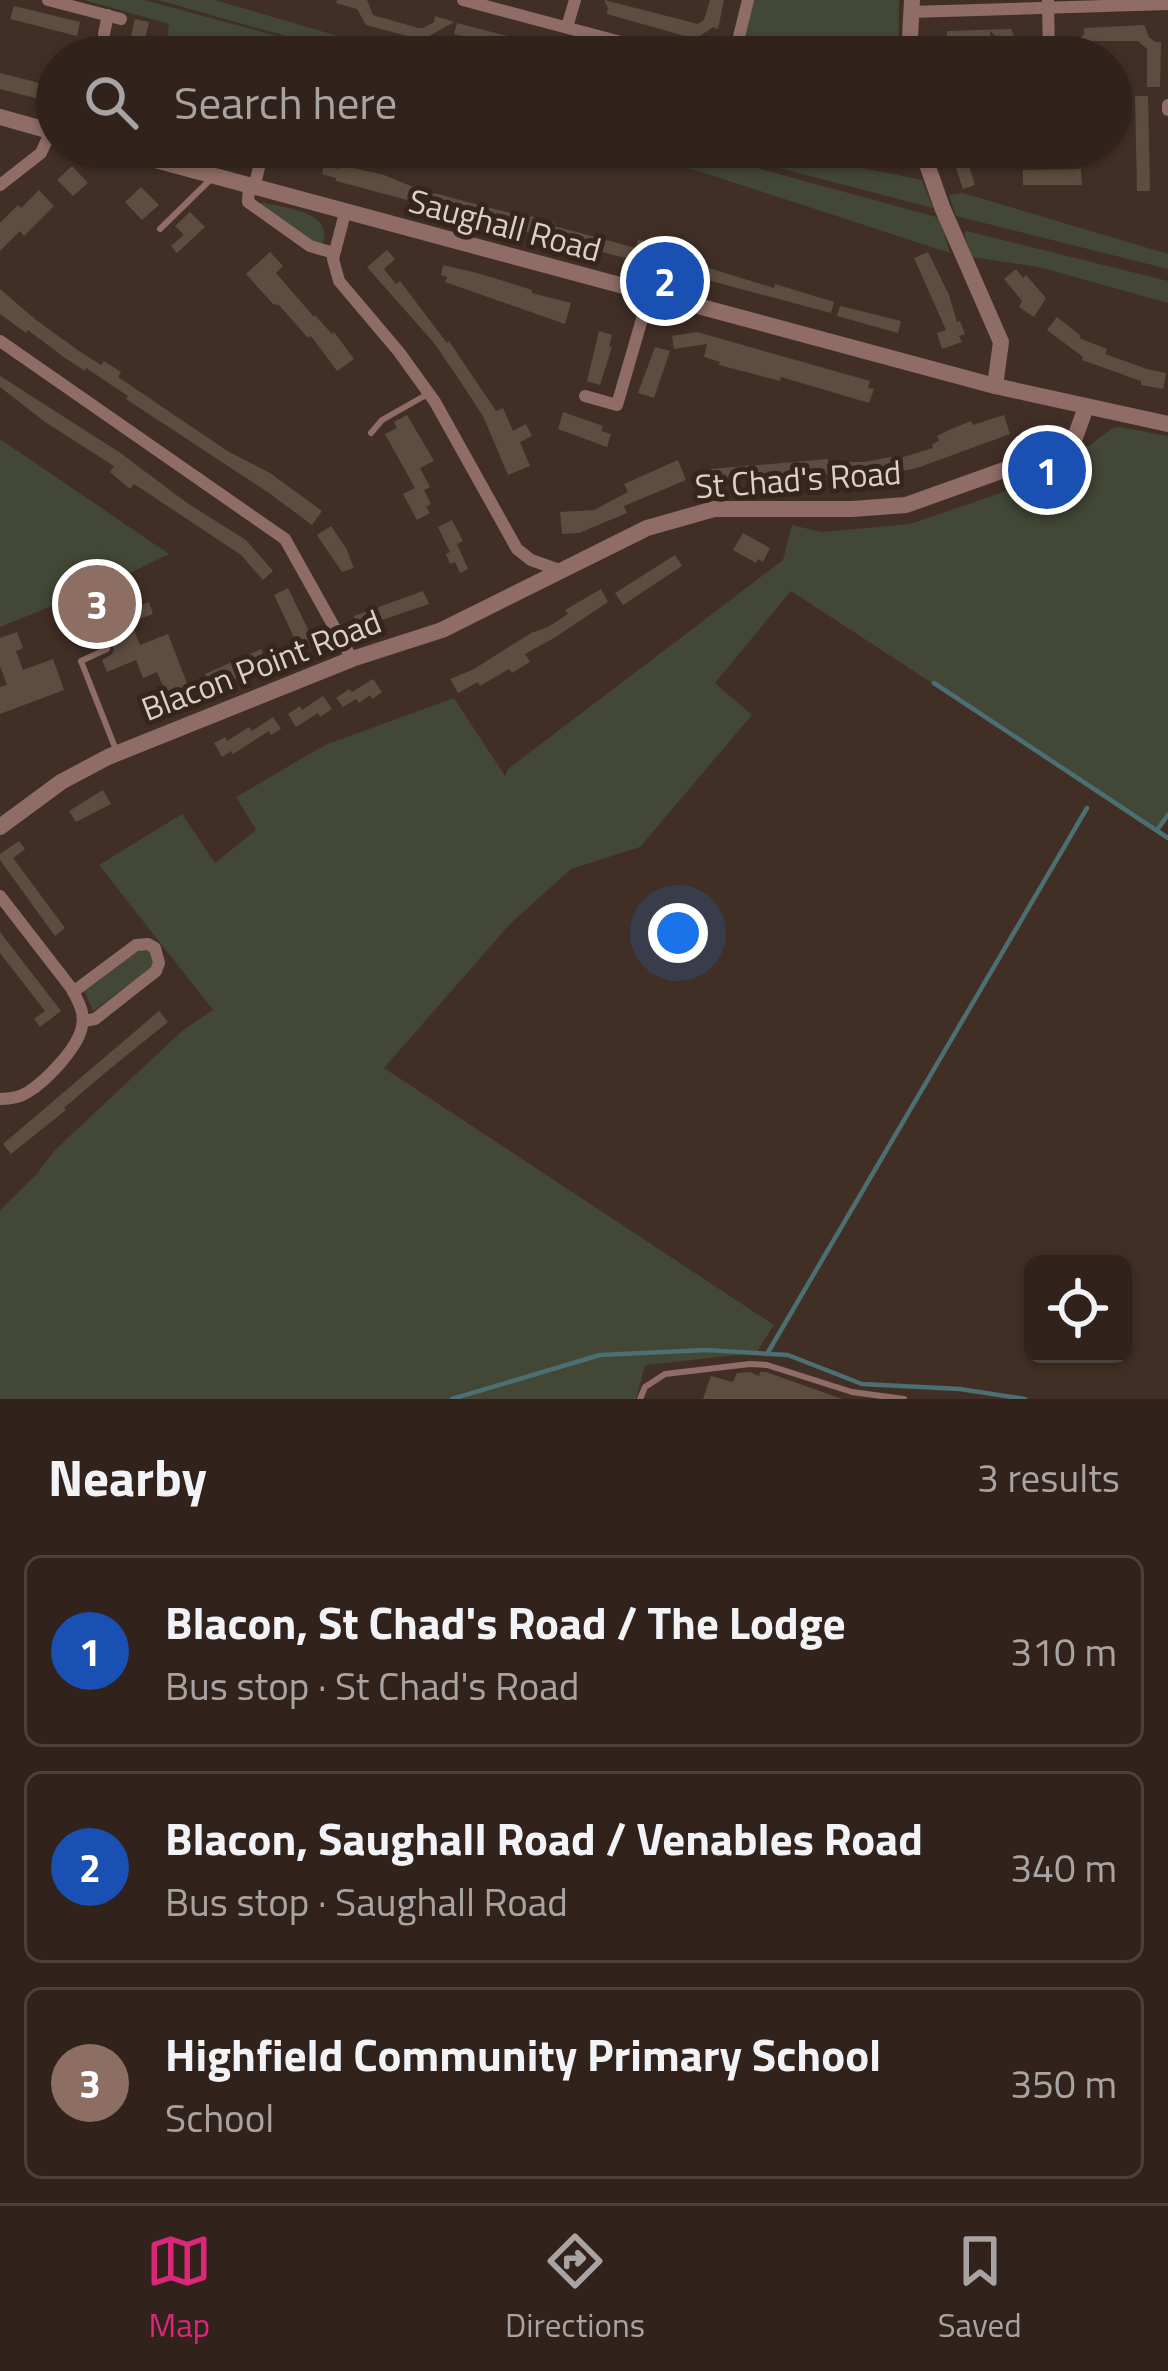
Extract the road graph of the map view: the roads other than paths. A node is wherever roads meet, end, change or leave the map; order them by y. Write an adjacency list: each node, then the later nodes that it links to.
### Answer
1 (48, 0): 9 (street)
2 (463, 0): 8 (street)
3 (575, 0): 8 (street)
4 (748, 0): 11 (street)
5 (1048, 3): 6 (street); 7 (street); 13 (street)
6 (1168, 4)
7 (911, 6): 12 (street)
8 (567, 27): 10 (street)
9 (104, 34)
10 (600, 36)
11 (739, 36)
12 (910, 36)
13 (1049, 36)
14 (0, 117): 15 (street)
15 (36, 127)
16 (36, 157): 21 (street)
17 (182, 168): 20 (street, Saughall Road)
18 (258, 168): 22 (street)
19 (928, 168): 28 (street)
20 (214, 177): 22 (street, Saughall Road); 24 (lane)
21 (0, 185)
22 (252, 187): 23 (street, Saughall Road); 25 (street)
23 (345, 213): 25 (street); 26 (street, Saughall Road)
24 (160, 229)
25 (334, 253): 29 (street)
26 (649, 295): 28 (street, Saughall Road); 30 (street)
27 (0, 340): 36 (street)
28 (995, 386): 31 (street, Saughall Road)
29 (429, 393): 33 (lane); 34 (street)
30 (585, 395)
31 (1086, 407): 32 (street, Saughall Road); 34 (street, St Chad's Road)
32 (1168, 424)
33 (371, 433)
34 (558, 574): 36 (street, Blacon Point Road)
35 (86, 598): 37 (lane)
36 (352, 659): 37 (street, Blacon Point Road)
37 (118, 753): 38 (street, Blacon Point Road)
38 (0, 827)
39 (0, 896): 40 (street)
40 (74, 992): 41 (street); 41 (street)
41 (84, 1021): 42 (street)
42 (0, 1099)
43 (640, 1399): 44 (lane)
44 (904, 1399)

